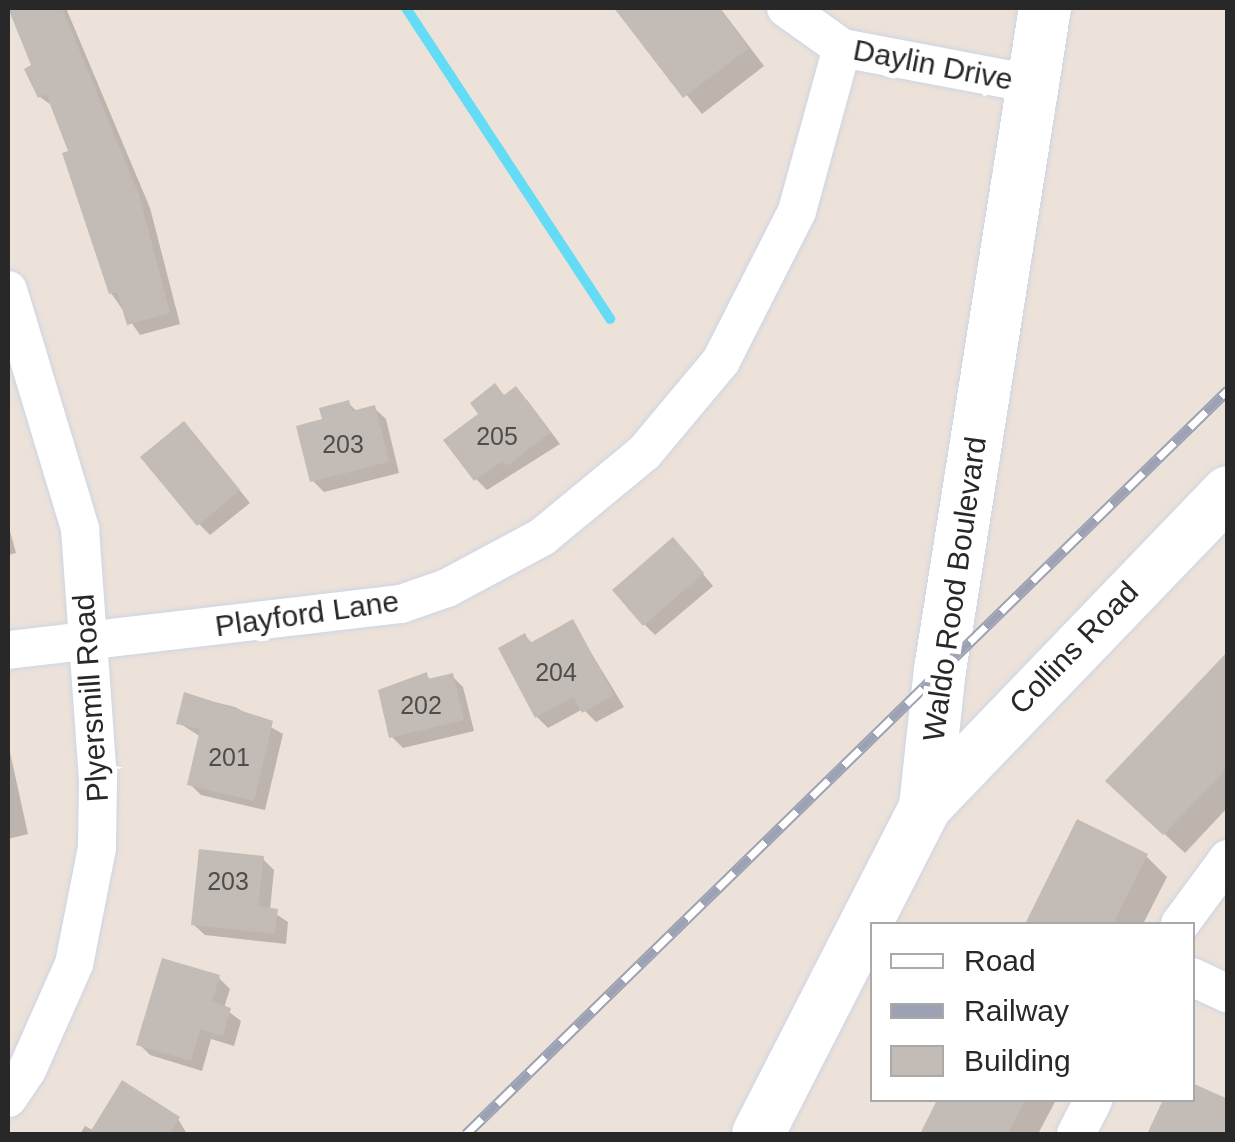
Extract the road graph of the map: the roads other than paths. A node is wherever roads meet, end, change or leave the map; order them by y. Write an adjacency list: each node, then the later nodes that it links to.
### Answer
1 (786, 8): 3 (street, Daylin Drive)
2 (1045, 8): 4 (street, Waldo Rood Boulevard)
3 (842, 48): 4 (street, Daylin Drive); 7 (street, Playford Lane)
4 (1032, 84): 9 (street, Waldo Rood Boulevard)
5 (8, 290): 7 (street, Plyersmill Road)
6 (1228, 492): 9 (street, Collins Road)
7 (88, 640): 8 (street, Playford Lane); 14 (street, Plyersmill Road)
8 (8, 650)
9 (925, 807): 16 (street, Waldo Rood Boulevard)
10 (1228, 859): 11 (street)
11 (1181, 922)
12 (1195, 978): 13 (street)
13 (1228, 994)
14 (8, 1098)
15 (1092, 1102): 17 (street)
16 (758, 1134)
17 (1076, 1134)

